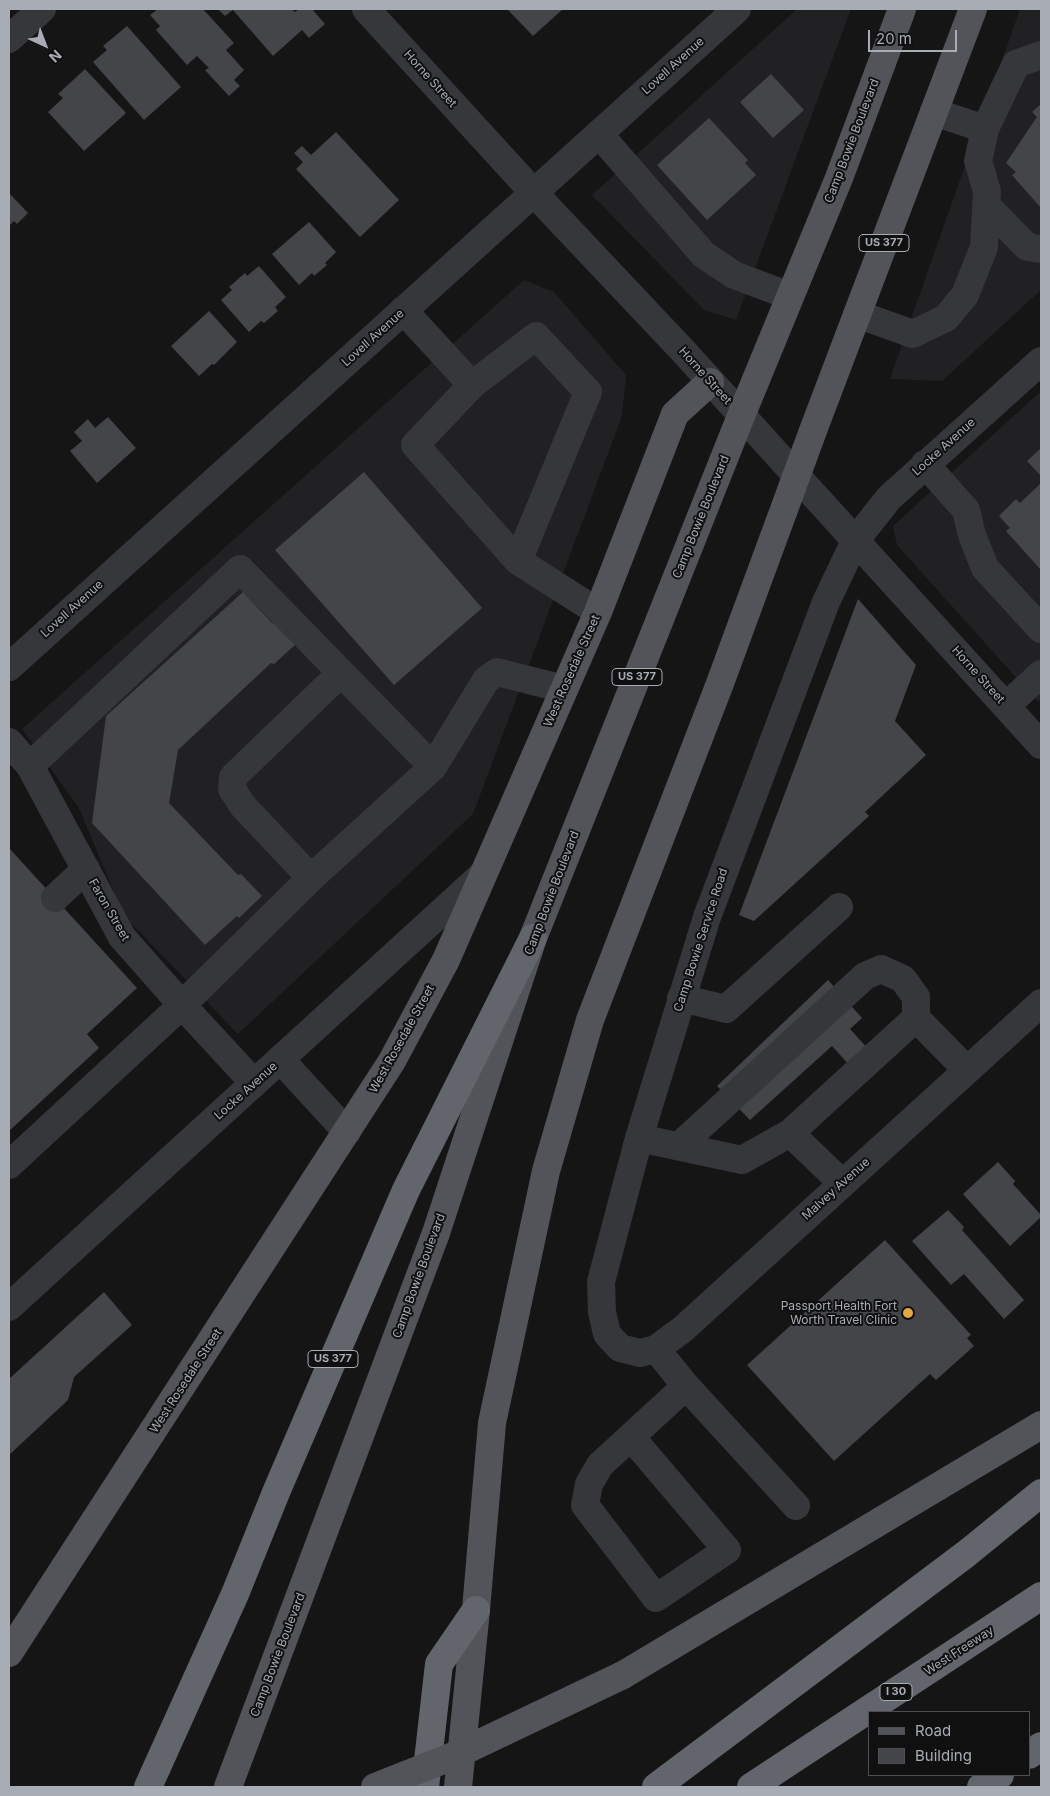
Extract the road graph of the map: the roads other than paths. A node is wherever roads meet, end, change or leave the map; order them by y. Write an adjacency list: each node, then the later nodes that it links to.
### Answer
1 (42, 9): 6 (street)
2 (366, 9): 11 (street, Horne Street)
3 (737, 9): 10 (street, Lovell Avenue)
4 (902, 9): 14 (main road, Camp Bowie Boulevard / US 377)
5 (973, 9): 8 (main road, US 377)
6 (9, 39)
7 (1041, 55): 9 (street)
8 (934, 112): 9 (street); 16 (main road, US 377)
9 (985, 129): 12 (street)
10 (599, 134): 11 (street, Lovell Avenue); 14 (street)
11 (534, 193): 15 (street, Lovell Avenue); 18 (street, Horne Street)
12 (987, 206): 13 (street); 16 (street)
13 (1034, 248)
14 (790, 296): 20 (main road, Camp Bowie Boulevard / US 377)
15 (403, 310): 19 (street); 27 (street, Lovell Avenue)
16 (857, 314): 22 (main road, US 377)
17 (1041, 361): 21 (street, Locke Avenue)
18 (710, 382): 20 (street, Horne Street); 25 (main road, West Rosedale Street)
19 (472, 385): 24 (street); 24 (street)
20 (741, 416): 22 (street, Horne Street); 41 (main road, Camp Bowie Boulevard / US 377)
21 (925, 464): 23 (street, Locke Avenue); 26 (street)
22 (796, 477): 23 (street, Horne Street); 63 (main road, US 377)
23 (856, 541): 31 (street, Horne Street); 42 (street, Camp Bowie Service Road)
24 (518, 561): 25 (street)
25 (598, 612): 30 (main road, West Rosedale Street)
26 (1041, 629)
27 (9, 667)
28 (341, 673): 34 (street); 35 (street); 38 (street)
29 (1041, 674): 31 (street)
30 (564, 689): 35 (street); 37 (main road, West Rosedale Street)
31 (1006, 706): 33 (street, Horne Street)
32 (9, 742): 34 (street, Faron Street)
33 (1041, 745)
34 (30, 766): 36 (street, Faron Street)
35 (433, 767): 38 (street)
36 (86, 869): 39 (street); 44 (street, Faron Street)
37 (482, 875): 46 (street, Locke Avenue); 49 (main road, West Rosedale Street)
38 (311, 878): 44 (street)
39 (55, 898)
40 (839, 907): 42 (street)
41 (533, 938): 68 (highway, US 377); 69 (main road, Camp Bowie Boulevard)
42 (682, 998): 51 (street, Camp Bowie Service Road)
43 (1041, 1003): 47 (street, Malvey Avenue)
44 (182, 1005): 48 (street, Faron Street); 53 (street)
45 (916, 1018): 47 (street); 50 (street); 52 (street)
46 (280, 1059): 48 (street, Locke Avenue); 49 (street)
47 (967, 1070): 54 (street, Malvey Avenue)
48 (254, 1083): 55 (street, Locke Avenue)
49 (347, 1132): 64 (main road, West Rosedale Street)
50 (790, 1133): 52 (street); 54 (street)
51 (639, 1138): 52 (street); 56 (street, Camp Bowie Service Road)
52 (680, 1146)
53 (9, 1165)
54 (842, 1183): 56 (street, Malvey Avenue)
55 (9, 1307)
56 (656, 1349): 57 (street)
57 (686, 1386): 59 (street); 61 (street)
58 (1041, 1425): 70 (main road, bridge)
59 (631, 1437): 59 (street)
60 (1041, 1493): 73 (highway)
61 (796, 1506)
62 (1041, 1596): 74 (highway, West Freeway / I 30)
63 (476, 1610): 71 (highway, US 377); 72 (main road)
64 (9, 1653)
65 (1041, 1746): 66 (highway)
66 (1030, 1754)
67 (998, 1776): 75 (highway)
68 (148, 1787)
69 (228, 1787)
70 (375, 1787)
71 (425, 1787)
72 (458, 1787)
73 (656, 1787)
74 (751, 1787)
75 (981, 1787)

